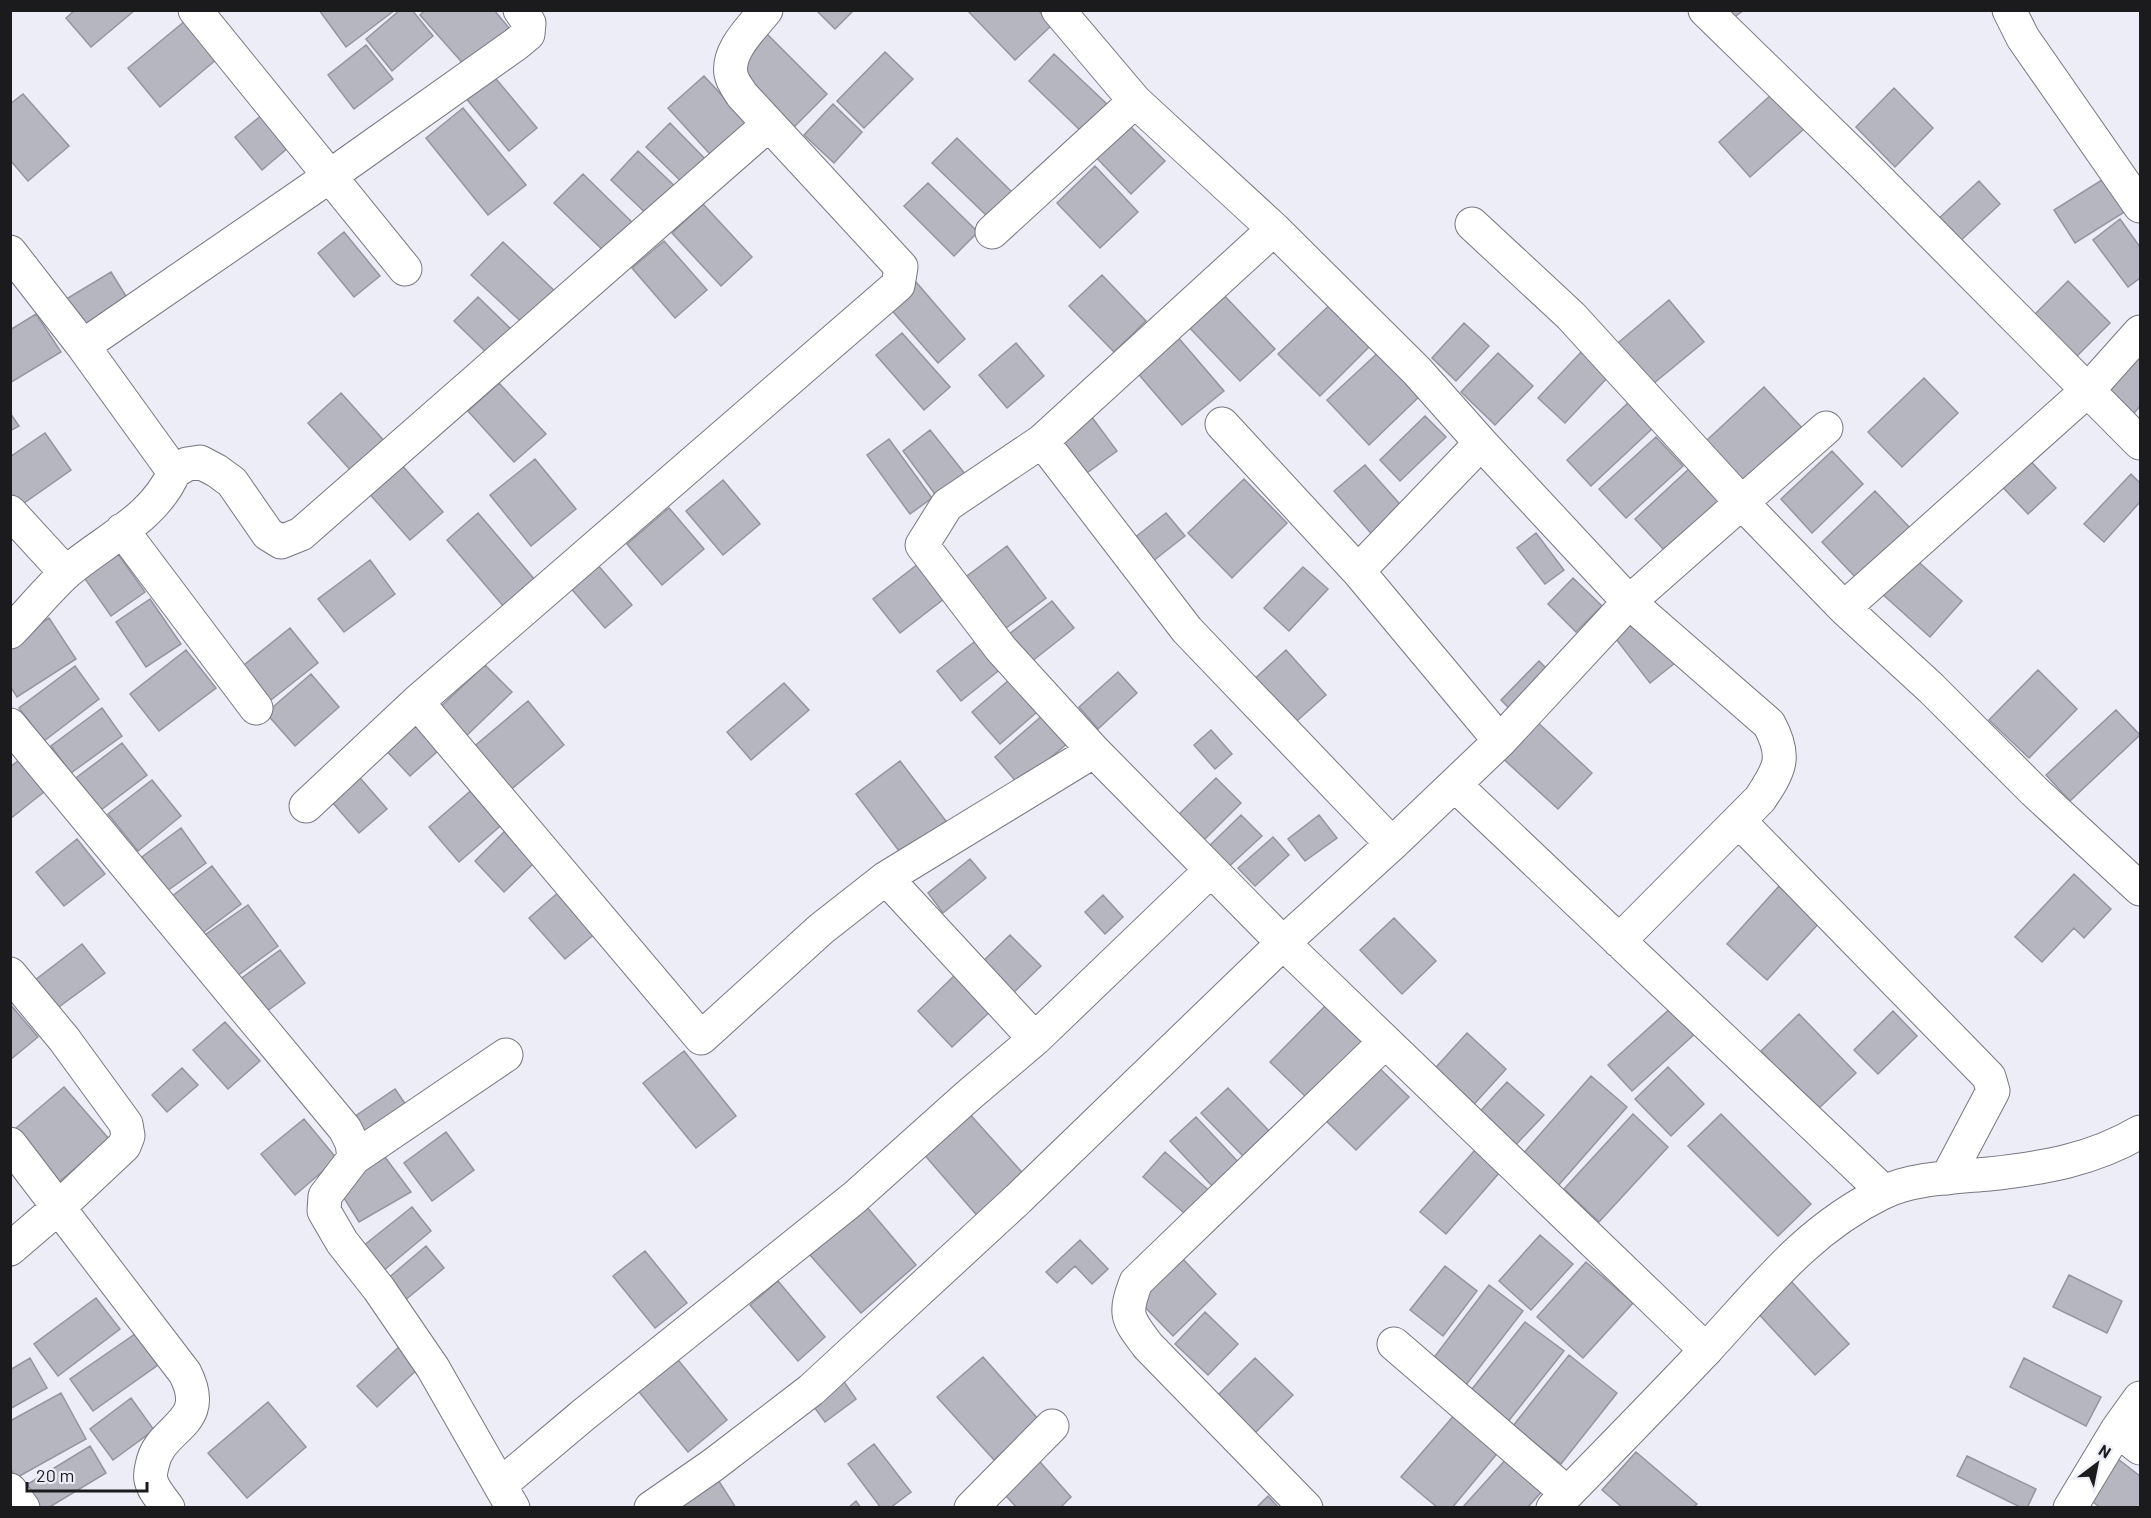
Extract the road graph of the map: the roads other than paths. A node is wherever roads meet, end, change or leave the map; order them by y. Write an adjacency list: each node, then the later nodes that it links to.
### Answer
1 (195, 10): 9 (street)
2 (520, 10): 9 (street)
3 (766, 10): 8 (street)
4 (1058, 10): 7 (street)
5 (1705, 10): 18 (street)
6 (2009, 10): 10 (street)
7 (1135, 101): 12 (street); 13 (street)
8 (769, 124): 24 (street); 33 (street)
9 (330, 176): 15 (street); 17 (street)
10 (2140, 206)
11 (1472, 224): 25 (street)
12 (1274, 229): 21 (street); 22 (street)
13 (992, 232)
14 (10, 252): 17 (street)
15 (405, 269)
16 (2140, 332): 18 (street)
17 (82, 346): 24 (street)
18 (2089, 389): 23 (street); 31 (street)
19 (1222, 424): 28 (street)
20 (1826, 428): 25 (street)
21 (1042, 441): 37 (street); 41 (street)
22 (1481, 443): 28 (street); 30 (street)
23 (2140, 443)
24 (174, 472): 27 (street)
25 (1741, 502): 30 (street); 31 (street)
26 (10, 512): 29 (street)
27 (122, 530): 29 (street); 34 (street)
28 (1358, 571): 36 (street)
29 (66, 573): 32 (street)
30 (1629, 602): 36 (street); 40 (street)
31 (1844, 608): 44 (street)
32 (10, 632)
33 (417, 702): 39 (street); 43 (street)
34 (256, 708)
35 (10, 725): 53 (street)
36 (1500, 741): 38 (street)
37 (1094, 751): 42 (street); 43 (street)
38 (1455, 785): 41 (street); 45 (street)
39 (306, 806)
40 (1740, 822): 45 (street); 54 (street)
41 (1392, 844): 46 (street)
42 (1211, 870): 46 (street); 48 (street)
43 (886, 879): 48 (street)
44 (2140, 889)
45 (1619, 941): 55 (street)
46 (1283, 944): 49 (street); 68 (street)
47 (10, 974): 56 (street)
48 (1035, 1039): 64 (street)
49 (1385, 1042): 59 (street); 70 (street)
50 (506, 1055): 53 (street)
51 (2140, 1132): 54 (street)
52 (10, 1144): 56 (street)
53 (354, 1158): 64 (street)
54 (1947, 1178): 55 (street)
55 (1884, 1192): 59 (street)
56 (59, 1207): 57 (street); 67 (street)
57 (10, 1249)
58 (1394, 1344): 65 (street)
59 (1706, 1350): 65 (street)
60 (2140, 1398): 62 (street)
61 (1052, 1426): 69 (street)
62 (2129, 1439): 71 (street)
63 (10, 1490): 66 (street)
64 (507, 1496)
65 (1560, 1500)
66 (23, 1508)
67 (168, 1508)
68 (651, 1508)
69 (970, 1508)
70 (1306, 1508)
71 (2070, 1508)

